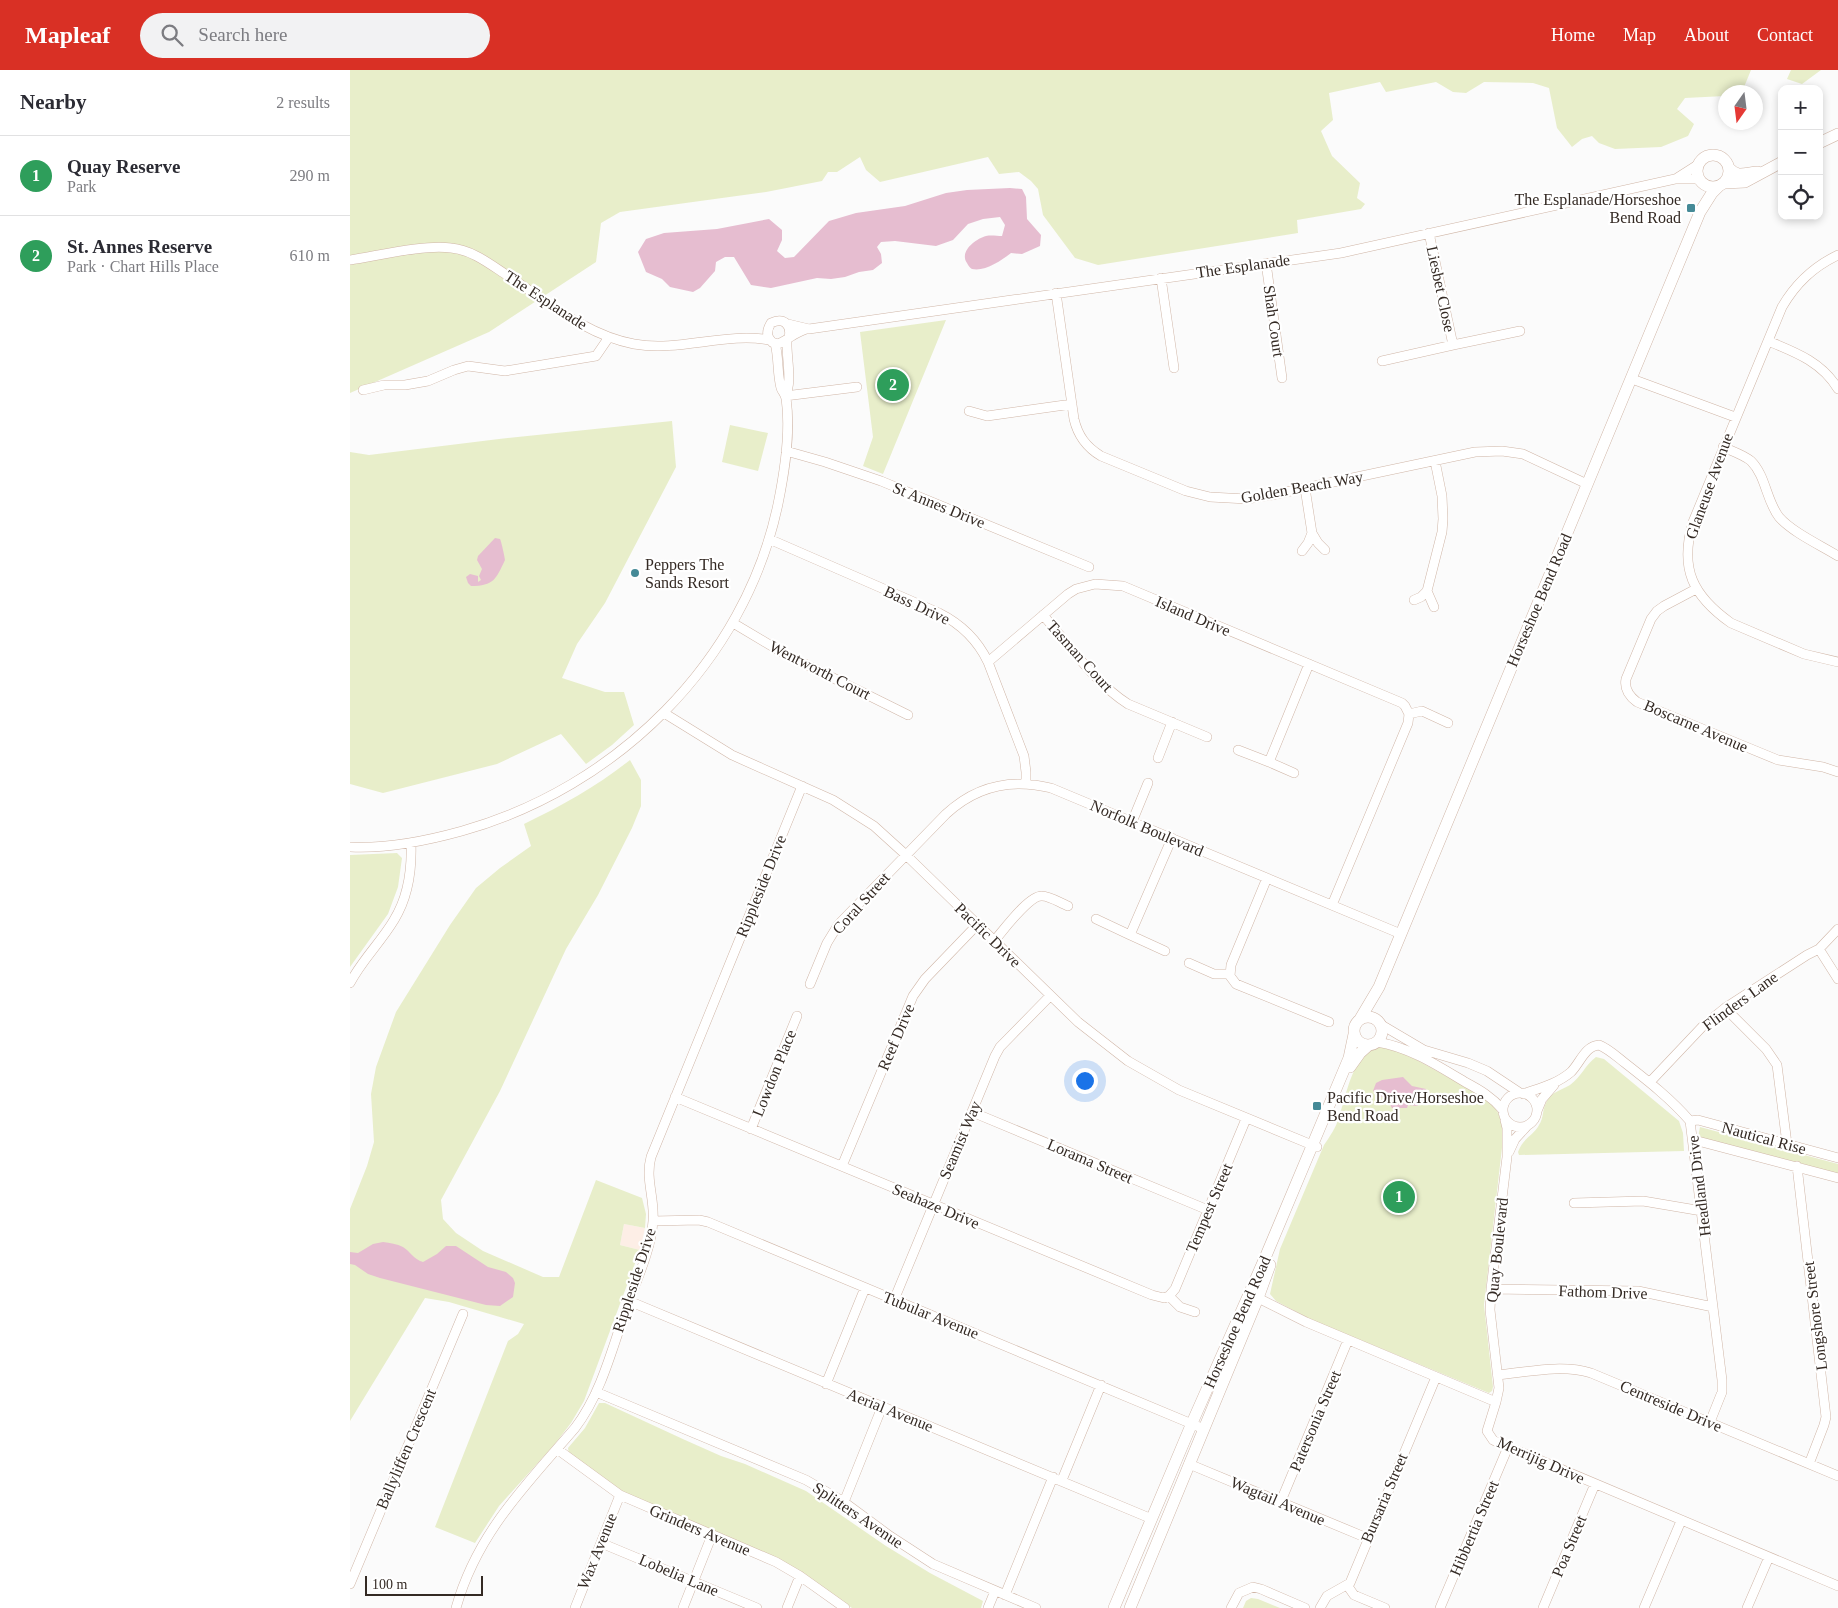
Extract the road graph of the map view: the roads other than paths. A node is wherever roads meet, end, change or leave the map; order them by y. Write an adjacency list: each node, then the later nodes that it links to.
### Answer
1 (1838, 134): 2 (street)
2 (1823, 141)
3 (1699, 164): 5 (street); 7 (street, The Esplanade); 8 (street)
4 (1778, 164): 6 (street)
5 (1730, 169): 6 (street); 9 (street)
6 (1766, 171): 9 (street)
7 (1675, 179): 8 (street, The Esplanade); 11 (street, The Esplanade)
8 (1702, 182): 9 (street); 10 (street, Horseshoe Bend Road)
9 (1722, 184): 10 (street, Horseshoe Bend Road)
10 (1700, 212): 30 (street, Horseshoe Bend Road)
11 (1429, 233): 14 (street, The Esplanade); 26 (street, Liesbet Close)
12 (1838, 255): 24 (street, Glaneuse Avenue)
13 (350, 260): 21 (street, The Esplanade)
14 (1266, 263): 15 (street, The Esplanade); 29 (street, Shah Court)
15 (1161, 278): 16 (street, The Esplanade); 28 (street)
16 (1056, 293): 19 (street, The Esplanade); 35 (street, Golden Beach Way)
17 (788, 324): 18 (street, The Esplanade); 19 (street, The Esplanade); 23 (street)
18 (769, 326): 22 (street, The Esplanade); 25 (street)
19 (806, 329): 23 (street, The Esplanade)
20 (1520, 332): 26 (street, Liesbet Close)
21 (609, 337): 22 (street, The Esplanade); 33 (street)
22 (745, 338): 25 (street, The Esplanade)
23 (788, 339): 25 (street, The Esplanade); 34 (street)
24 (1768, 340): 32 (street); 37 (street, Glaneuse Avenue)
25 (772, 341): 34 (street)
26 (1454, 346): 27 (street, Liesbet Close)
27 (1382, 361)
28 (1174, 368)
29 (1282, 378)
30 (1632, 379): 37 (street); 41 (street, Horseshoe Bend Road)
31 (857, 387): 34 (street)
32 (1838, 389)
33 (363, 390)
34 (786, 396): 39 (street)
35 (1072, 404): 36 (street); 42 (street, Golden Beach Way)
36 (968, 411)
37 (1735, 418): 38 (street, Glaneuse Avenue)
38 (1723, 447): 47 (street); 49 (street, Glaneuse Avenue)
39 (786, 451): 44 (street); 48 (street, St Annes Drive)
40 (1435, 461): 41 (street, Golden Beach Way); 42 (street, Golden Beach Way); 50 (street)
41 (1587, 484): 83 (street, Horseshoe Bend Road)
42 (1305, 488): 43 (street)
43 (1312, 533): 45 (street); 46 (street)
44 (769, 540): 54 (street); 55 (street, Bass Drive)
45 (1302, 550)
46 (1325, 550)
47 (1838, 556)
48 (1089, 567)
49 (1696, 589): 56 (street, Glaneuse Avenue); 67 (street, Boscarne Avenue)
50 (1427, 591): 51 (street); 52 (street)
51 (1414, 600)
52 (1434, 607)
53 (1043, 615): 55 (street, Island Drive); 57 (street, Island Drive); 61 (street, Tasman Court)
54 (733, 623): 58 (street); 60 (street, Wentworth Court)
55 (988, 662): 70 (street, Bass Drive)
56 (1838, 662)
57 (1309, 664): 59 (street, Island Drive); 66 (street)
58 (664, 713): 71 (street, Pacific Drive); 74 (street)
59 (1409, 714): 62 (street); 78 (street)
60 (908, 715)
61 (1172, 722): 63 (street, Tasman Court); 65 (street)
62 (1448, 723)
63 (1207, 736)
64 (1238, 750): 66 (street)
65 (1158, 758)
66 (1269, 762): 68 (street)
67 (1838, 772)
68 (1294, 773)
69 (1148, 783): 72 (street)
70 (1026, 784): 72 (street, Norfolk Boulevard); 76 (street, Norfolk Boulevard)
71 (802, 786): 76 (street, Pacific Drive); 105 (street, Rippleside Drive)
72 (1132, 822): 73 (street, Norfolk Boulevard)
73 (1172, 838): 77 (street, Norfolk Boulevard); 84 (street)
74 (411, 842): 75 (street); 91 (street)
75 (350, 847)
76 (906, 854): 81 (street, Pacific Drive); 92 (street, Coral Street)
77 (1267, 878): 78 (street, Norfolk Boulevard); 89 (street)
78 (1332, 905): 83 (street, Norfolk Boulevard)
79 (1068, 906): 85 (street)
80 (1096, 919): 84 (street)
81 (977, 926): 85 (street, Pacific Drive); 119 (street, Reef Drive)
82 (1838, 929): 86 (street, Flinders Lane)
83 (1401, 934): 93 (street, Horseshoe Bend Road)
84 (1130, 935): 87 (street)
85 (994, 941): 94 (street, Pacific Drive)
86 (1819, 949): 90 (street); 95 (street, Flinders Lane)
87 (1165, 951)
88 (1189, 963): 89 (street)
89 (1229, 974): 98 (street)
90 (1838, 979)
91 (350, 983)
92 (810, 984)
93 (1379, 987): 97 (street, Horseshoe Bend Road); 99 (street, Horseshoe Bend Road)
94 (1050, 996): 108 (street, Seamist Way); 109 (street, Pacific Drive)
95 (1724, 1008): 103 (street, Flinders Lane); 115 (street)
96 (797, 1016): 113 (street, Lowdon Place)
97 (1360, 1019): 99 (street); 100 (street)
98 (1329, 1022)
99 (1380, 1023): 101 (street); 104 (street)
100 (1354, 1034): 101 (street); 116 (street, Horseshoe Bend Road)
101 (1372, 1043): 106 (street); 116 (street, Horseshoe Bend Road)
102 (1558, 1081): 103 (street, Headland Drive); 104 (street, Headland Drive); 107 (street, Headland Drive)
103 (1650, 1082): 111 (street, Headland Drive)
104 (1521, 1094): 106 (street); 107 (street)
105 (675, 1097): 113 (street, Seahaze Drive); 126 (street, Rippleside Drive)
106 (1503, 1110): 110 (street, Quay Boulevard)
107 (1537, 1111): 112 (street, Quay Boulevard)
108 (972, 1112): 123 (street, Seamist Way); 124 (street, Lorama Street)
109 (1246, 1119): 116 (street, Pacific Drive); 124 (street, Tempest Street)
110 (1505, 1120): 112 (street); 117 (street, Quay Boulevard)
111 (1690, 1121): 114 (street, Headland Drive); 115 (street, Nautical Rise)
112 (1527, 1126): 117 (street, Quay Boulevard)
113 (751, 1129): 119 (street, Seahaze Drive)
114 (1694, 1140): 120 (street, Nautical Rise); 125 (street, Headland Drive)
115 (1787, 1144): 118 (street, Nautical Rise)
116 (1314, 1146): 130 (street, Horseshoe Bend Road)
117 (1507, 1157): 128 (street, Quay Boulevard)
118 (1838, 1158)
119 (842, 1166): 123 (street, Seahaze Drive)
120 (1797, 1166): 121 (street, Nautical Rise); 150 (street, Longshore Street)
121 (1838, 1178)
122 (1574, 1203): 125 (street)
123 (933, 1205): 129 (street, Seahaze Drive); 131 (street, Seamist Way)
124 (1208, 1210): 129 (street, Tempest Street)
125 (1702, 1211): 133 (street, Headland Drive)
126 (653, 1221): 127 (street, Tubular Avenue); 132 (street, Rippleside Drive)
127 (865, 1288): 131 (street, Tubular Avenue); 139 (street)
128 (1491, 1289): 133 (street, Fathom Drive); 137 (street, Quay Boulevard)
129 (1169, 1296): 134 (street, Seahaze Drive)
130 (1254, 1296): 136 (street); 145 (street, Horseshoe Bend Road); 146 (street, Horseshoe Bend Road)
131 (894, 1300): 140 (street, Tubular Avenue)
132 (629, 1301): 139 (street, Aerial Avenue); 141 (street, Rippleside Drive)
133 (1713, 1307): 144 (street, Headland Drive)
134 (1195, 1312)
135 (463, 1314): 165 (street, Ballyliffen Crescent)
136 (1348, 1340): 138 (street); 155 (street, Patersonia Street)
137 (1498, 1375): 142 (street, Quay Boulevard); 144 (street, Centreside Drive)
138 (1436, 1376): 142 (street); 160 (street, Bursaria Street)
139 (826, 1384): 143 (street, Aerial Avenue)
140 (1100, 1385): 145 (street, Tubular Avenue); 152 (street)
141 (596, 1392): 148 (street, Rippleside Drive); 156 (street, Splitters Avenue)
142 (1496, 1402): 147 (street, Merrijig Drive)
143 (882, 1407): 152 (street, Aerial Avenue); 156 (street)
144 (1710, 1422): 150 (street, Centreside Drive)
145 (1192, 1423): 146 (street, Tubular Avenue); 157 (street, Horseshoe Bend Road)
146 (1204, 1429): 149 (street, Horseshoe Bend Road)
147 (1508, 1447): 153 (street, Merrijig Drive); 184 (street, Hibbertia Street)
148 (557, 1449): 154 (street, Grinders Avenue); 170 (street, Rippleside Drive)
149 (1190, 1464): 155 (street, Wagtail Avenue); 179 (street, Horseshoe Bend Road)
150 (1809, 1464): 151 (street, Centreside Drive)
151 (1838, 1476)
152 (1057, 1479): 157 (street, Aerial Avenue); 169 (street)
153 (1595, 1484): 158 (street, Merrijig Drive); 185 (street, Poa Street)
154 (620, 1495): 159 (street, Grinders Avenue); 161 (street, Wax Avenue)
155 (1281, 1501): 160 (street, Wagtail Avenue)
156 (844, 1502): 168 (street, Splitters Avenue)
157 (1152, 1519): 178 (street, Horseshoe Bend Road)
158 (1681, 1521): 162 (street, Merrijig Drive); 186 (street)
159 (712, 1535): 163 (street, Grinders Avenue); 164 (street)
160 (1367, 1538): 166 (street, Bursaria Street)
161 (601, 1542): 164 (street, Lobelia Lane); 171 (street, Wax Avenue)
162 (1769, 1557): 167 (street, Merrijig Drive); 187 (street)
163 (800, 1576): 174 (street); 175 (street, Grinders Avenue)
164 (694, 1581): 172 (street); 173 (street, Lobelia Lane)
165 (350, 1584)
166 (1347, 1585): 182 (street); 183 (street)
167 (1838, 1586)
168 (995, 1591): 169 (street, Splitters Avenue); 176 (street)
169 (1006, 1595): 177 (street, Splitters Avenue)
170 (456, 1608)
171 (574, 1608)
172 (683, 1608)
173 (758, 1608)
174 (787, 1608)
175 (845, 1608)
176 (988, 1608)
177 (1036, 1608)
178 (1114, 1608)
179 (1130, 1608)
180 (1231, 1608): 181 (street)
181 (1305, 1608)
182 (1320, 1608)
183 (1385, 1608)
184 (1440, 1608)
185 (1543, 1608)
186 (1644, 1608)
187 (1747, 1608)

